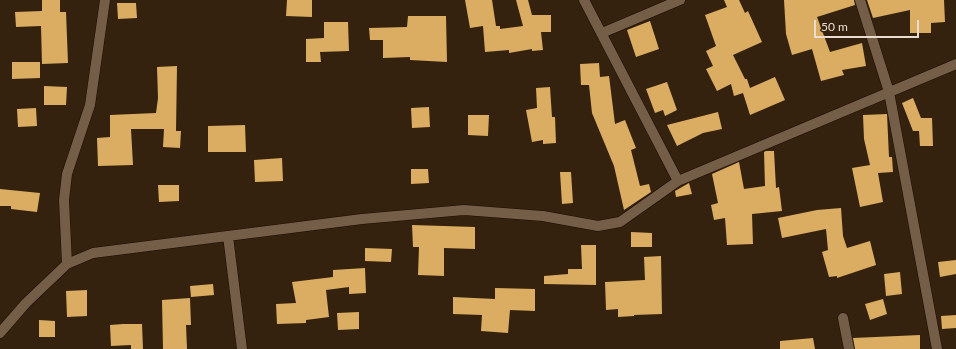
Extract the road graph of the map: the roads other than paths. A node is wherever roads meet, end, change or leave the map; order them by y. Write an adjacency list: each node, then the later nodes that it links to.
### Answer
1 (105, 0): 10 (street)
2 (584, 0): 5 (street)
3 (680, 0): 5 (street)
4 (860, 0): 7 (street)
5 (602, 33): 8 (street)
6 (956, 64): 7 (street)
7 (889, 92): 8 (street); 15 (street)
8 (678, 181): 9 (street)
9 (228, 236): 10 (street); 13 (street)
10 (67, 264): 12 (street)
11 (843, 318): 14 (street)
12 (0, 333)
13 (242, 349)
14 (849, 349)
15 (937, 349)

